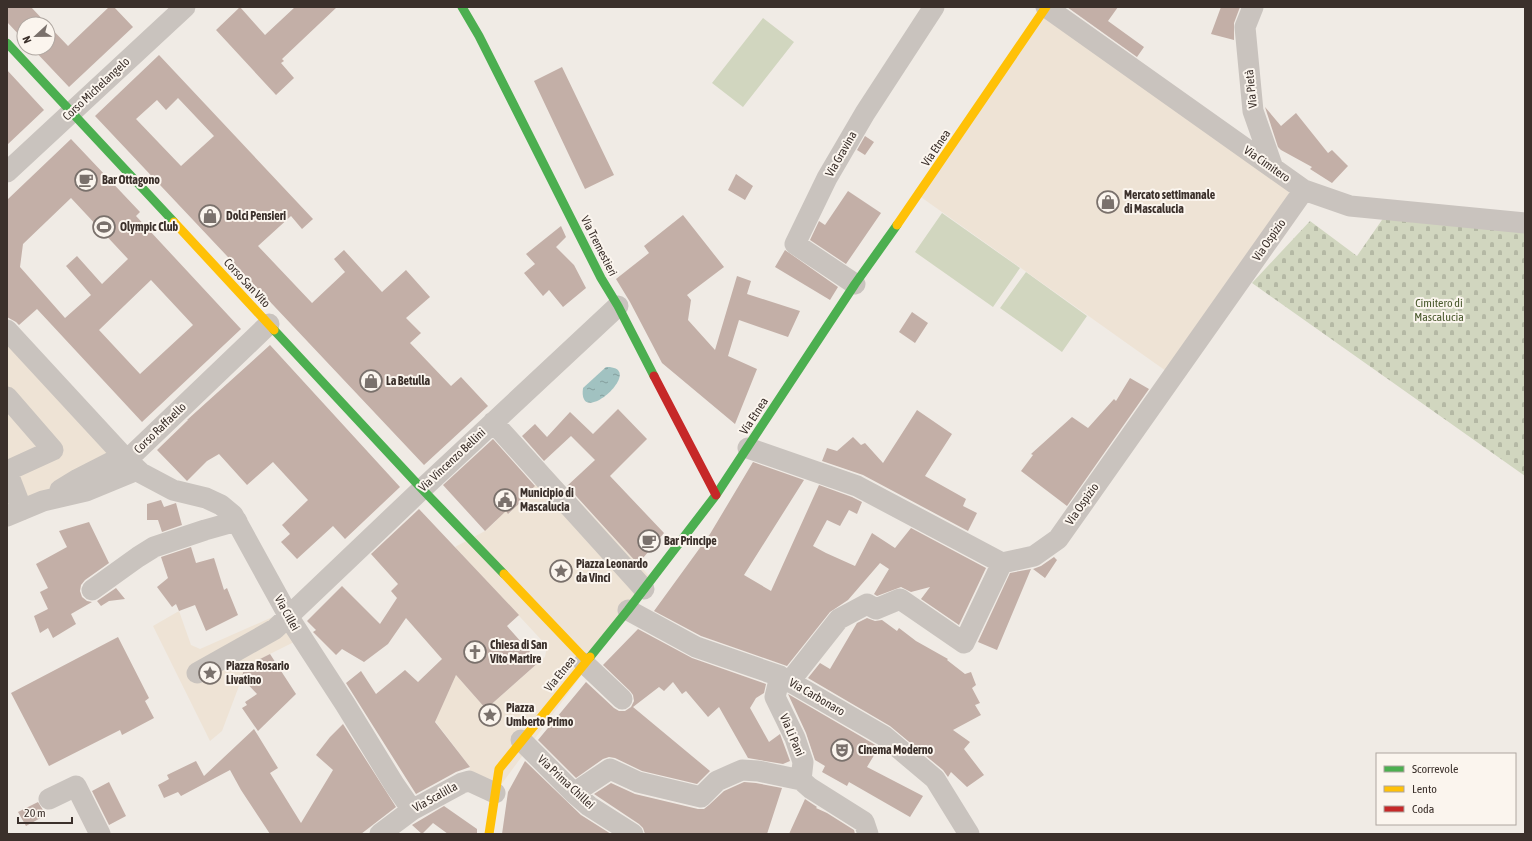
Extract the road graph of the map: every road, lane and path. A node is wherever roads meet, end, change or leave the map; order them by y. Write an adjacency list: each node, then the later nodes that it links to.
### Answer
1 (185, 7): 7 (street, Corso Michelangelo)
2 (462, 7): 13 (main road, Via Tremestieri)
3 (934, 7): 12 (street, Via Gravina)
4 (1046, 7): 8 (street, Via Cimitero); 12 (main road, Via Etnea)
5 (1253, 7): 8 (street, Via Pietà)
6 (7, 43): 7 (main road, Corso San Vito)
7 (71, 112): 9 (street, Corso Michelangelo); 14 (main road, Corso San Vito)
8 (1273, 168): 10 (street, Via Cimitero)
9 (7, 172)
10 (1304, 190): 11 (street, Via Cimitero); 25 (street, Via Ospizio)
11 (1525, 223)
12 (856, 284): 18 (main road, Via Etnea)
13 (618, 306): 17 (street, Via Vincenzo Bellini); 22 (main road, Via Tremestieri)
14 (269, 324): 19 (street, Corso Raffaello); 21 (main road, Corso San Vito)
15 (7, 330): 19 (street, Corso Raffaello)
16 (7, 397): 20 (street)
17 (493, 422): 21 (street, Via Vincenzo Bellini); 26 (street)
18 (748, 448): 22 (main road, Via Etnea); 25 (street)
19 (129, 462): 23 (street); 24 (street, Via Cillei)
20 (7, 471): 23 (street)
21 (422, 489): 29 (street, Via Vincenzo Bellini); 30 (main road, Corso San Vito)
22 (716, 495): 26 (main road, Via Etnea)
23 (15, 513)
24 (236, 521): 27 (street); 29 (street, Via Cillei)
25 (1002, 563): 32 (street)
26 (644, 589): 28 (main road, Via Etnea)
27 (92, 590)
28 (628, 610): 30 (main road, Via Etnea); 32 (street, Via Carbonaro)
29 (289, 616): 31 (street, Via Vincenzo Bellini); 39 (street, Via Cillei)
30 (585, 662): 33 (street); 34 (main road, Via Etnea)
31 (197, 673)
32 (785, 678): 35 (street, Via Li Pani); 45 (street, Via Carbonaro)
33 (622, 699)
34 (521, 740): 36 (street, Via Prima Chillei); 37 (main road, Via Etnea)
35 (801, 780): 36 (street); 44 (street)
36 (574, 793): 43 (street, Via Prima Chillei)
37 (495, 794): 39 (street, Via Scalilla); 42 (main road, Via Etnea)
38 (49, 799): 40 (street)
39 (412, 810): 41 (street, Via Scalilla)
40 (100, 834)
41 (380, 834)
42 (489, 834)
43 (633, 834)
44 (868, 834)
45 (969, 834)

